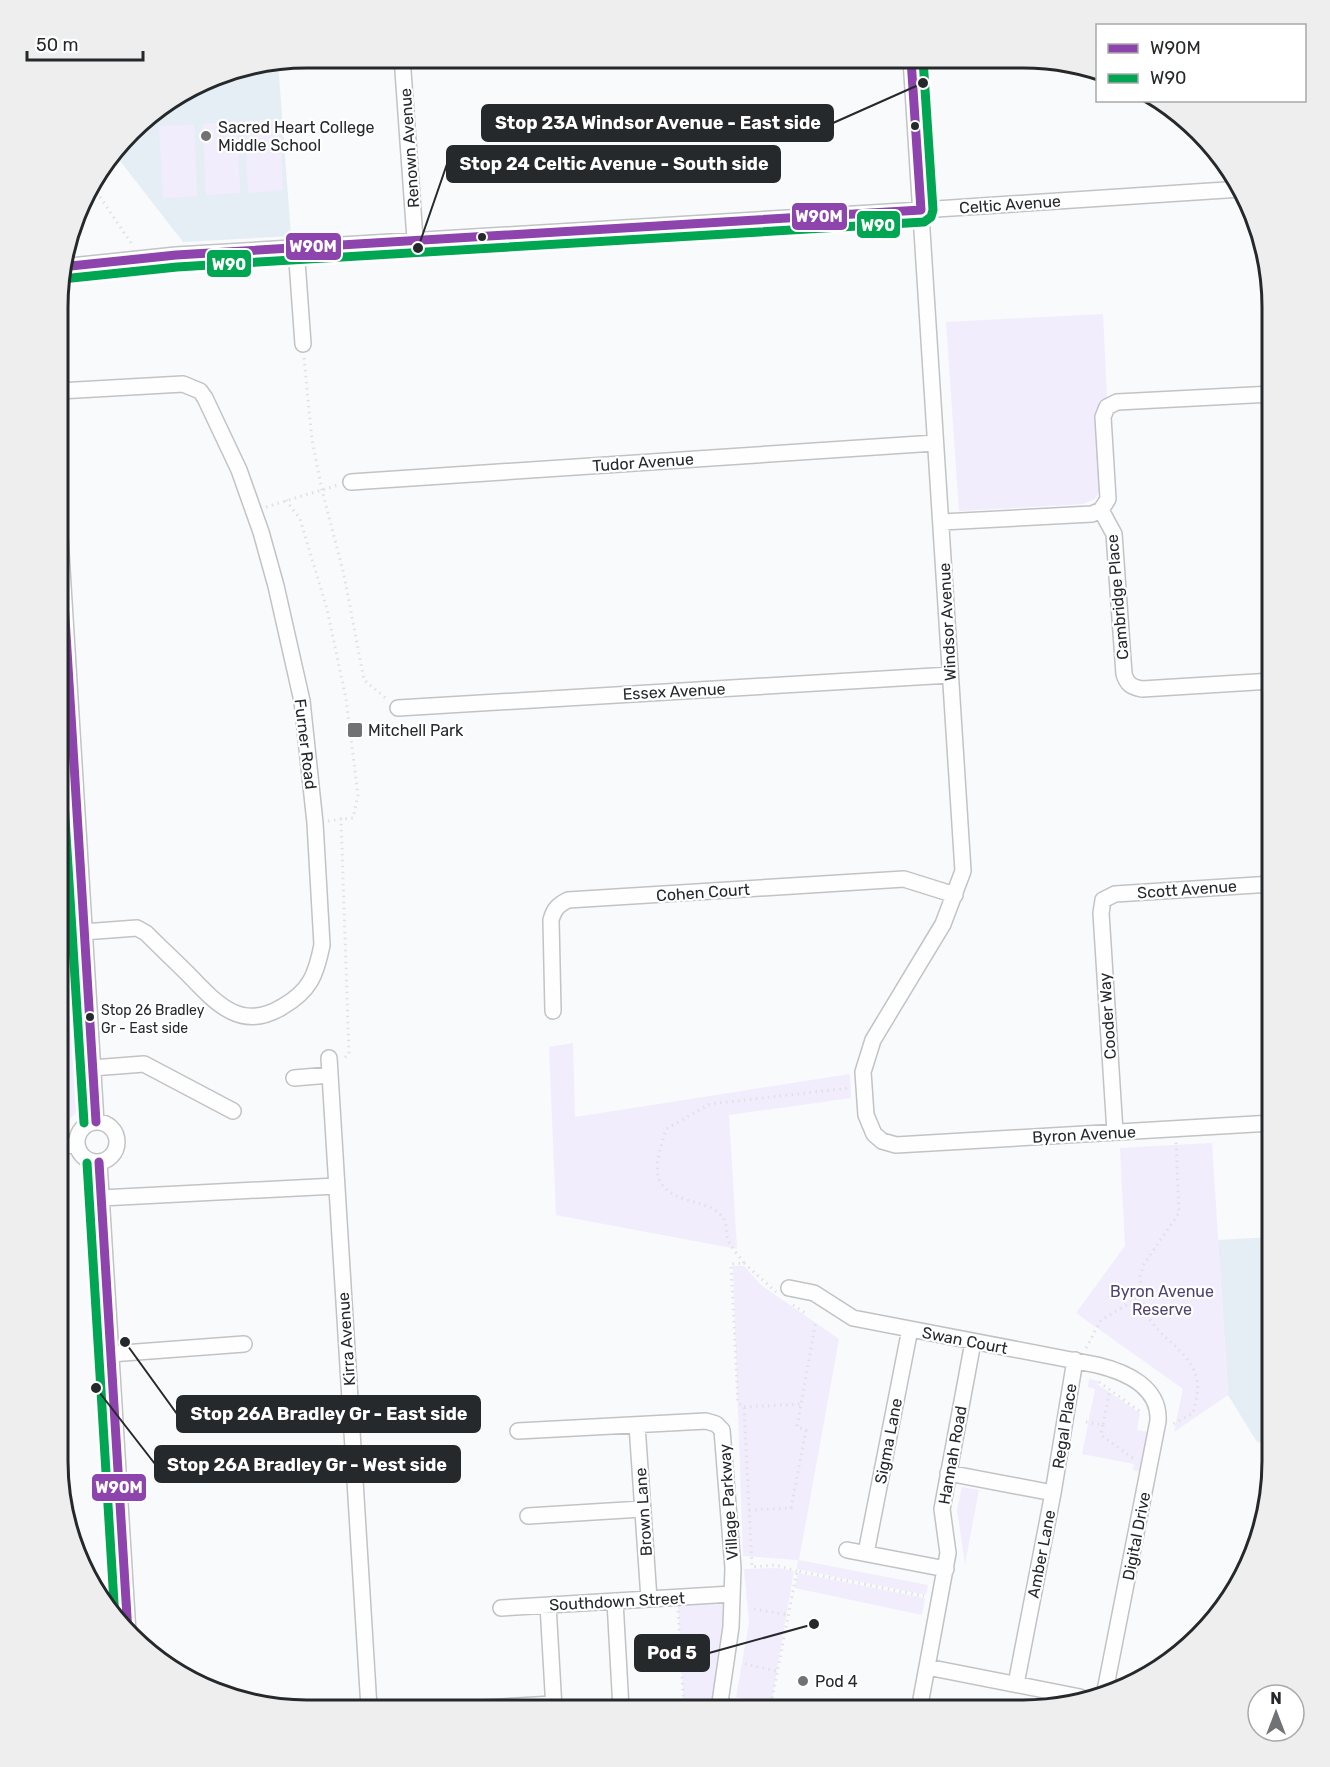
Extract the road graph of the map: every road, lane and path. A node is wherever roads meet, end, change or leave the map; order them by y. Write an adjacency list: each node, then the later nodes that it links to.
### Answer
1 (403, 68): 6 (street, Renown Avenue)
2 (912, 68): 5 (street, Windsor Avenue)
3 (1231, 190): 5 (street, Celtic Avenue)
4 (97, 192): 8 (path)
5 (921, 210): 6 (street, Celtic Avenue); 13 (street, Windsor Avenue)
6 (415, 239): 7 (street, Celtic Avenue)
7 (296, 247): 8 (street, Celtic Avenue); 10 (street)
8 (140, 258): 9 (street, Celtic Avenue)
9 (71, 266)
10 (303, 344): 15 (path)
11 (68, 390): 18 (street, Furner Road)
12 (1262, 395): 17 (street)
13 (935, 443): 14 (street, Tudor Avenue); 19 (street, Windsor Avenue)
14 (351, 482): 15 (path)
15 (322, 490): 16 (path); 23 (path)
16 (286, 500): 18 (path); 24 (path)
17 (1101, 510): 19 (street); 22 (street, Cambridge Place)
18 (253, 511): 25 (street, Furner Road)
19 (942, 522): 21 (street, Windsor Avenue)
20 (68, 674): 29 (street)
21 (950, 675): 23 (street, Essex Avenue); 27 (street, Windsor Avenue)
22 (1262, 682)
23 (398, 708)
24 (341, 819): 25 (path); 31 (path)
25 (315, 823): 29 (street, Furner Road)
26 (1262, 885): 28 (street, Scott Avenue)
27 (955, 895): 30 (street, Cohen Court); 42 (street, Windsor Avenue)
28 (1103, 900): 38 (street, Cooder Way)
29 (83, 932): 32 (street)
30 (553, 1011)
31 (329, 1067): 33 (street); 44 (street, Kirra Avenue)
32 (92, 1068): 35 (street); 36 (street)
33 (294, 1078)
34 (852, 1088): 58 (path)
35 (233, 1111)
36 (96, 1122): 41 (street); 43 (street)
37 (1262, 1123): 38 (street, Byron Avenue)
38 (1115, 1132): 42 (street, Byron Avenue)
39 (1176, 1140): 47 (path)
40 (68, 1145): 41 (street)
41 (77, 1145): 43 (street)
42 (896, 1145)
43 (99, 1162): 45 (street)
44 (336, 1186): 45 (street); 91 (street, Kirra Avenue)
45 (101, 1198): 52 (street)
46 (789, 1288): 49 (street, Swan Court)
47 (1141, 1290): 53 (path); 63 (path)
48 (816, 1320): 57 (path)
49 (910, 1329): 50 (street, Swan Court); 72 (street, Sigma Lane)
50 (973, 1342): 53 (street, Swan Court); 66 (street, Hannah Road)
51 (244, 1344): 52 (street)
52 (110, 1354): 84 (street)
53 (1080, 1354): 55 (street, Swan Court); 67 (street, Regal Place)
54 (1100, 1380): 56 (path)
55 (1143, 1386): 89 (street, Digital Drive)
56 (1110, 1390): 59 (path); 62 (path)
57 (801, 1404): 58 (path); 69 (path)
58 (744, 1407): 69 (path)
59 (1143, 1413)
60 (1086, 1422): 62 (path)
61 (637, 1425): 64 (street, Village Parkway); 68 (street, Brown Lane); 75 (street, Village Parkway)
62 (1103, 1425): 65 (path)
63 (1168, 1428)
64 (518, 1431)
65 (1136, 1448)
66 (948, 1473): 67 (street, Amber Lane); 73 (street, Hannah Road)
67 (1053, 1493): 88 (street, Amber Lane)
68 (642, 1509): 70 (street); 77 (street, Brown Lane)
69 (749, 1510): 74 (path)
70 (528, 1516)
71 (847, 1550): 72 (street)
72 (866, 1553): 73 (street)
73 (946, 1569): 78 (street, Hannah Road)
74 (797, 1571): 78 (path); 83 (path)
75 (732, 1594): 76 (street, Southdown Street); 95 (street, Village Parkway)
76 (677, 1598): 77 (street, Southdown Street); 94 (path)
77 (649, 1599): 79 (street, Southdown Street)
78 (940, 1599): 86 (street, Hannah Road)
79 (615, 1601): 80 (street, Southdown Street); 93 (street)
80 (548, 1605): 81 (street, Southdown Street); 92 (street)
81 (501, 1608)
82 (754, 1609): 83 (path)
83 (788, 1615): 87 (path)
84 (127, 1618)
85 (745, 1664): 87 (path)
86 (927, 1667): 88 (street); 97 (street, Hannah Road)
87 (777, 1671): 96 (path)
88 (1016, 1684): 90 (street)
89 (1106, 1684)
90 (1070, 1695)
91 (368, 1700)
92 (554, 1700)
93 (620, 1700)
94 (683, 1700)
95 (721, 1700)
96 (772, 1700)
97 (921, 1700)

